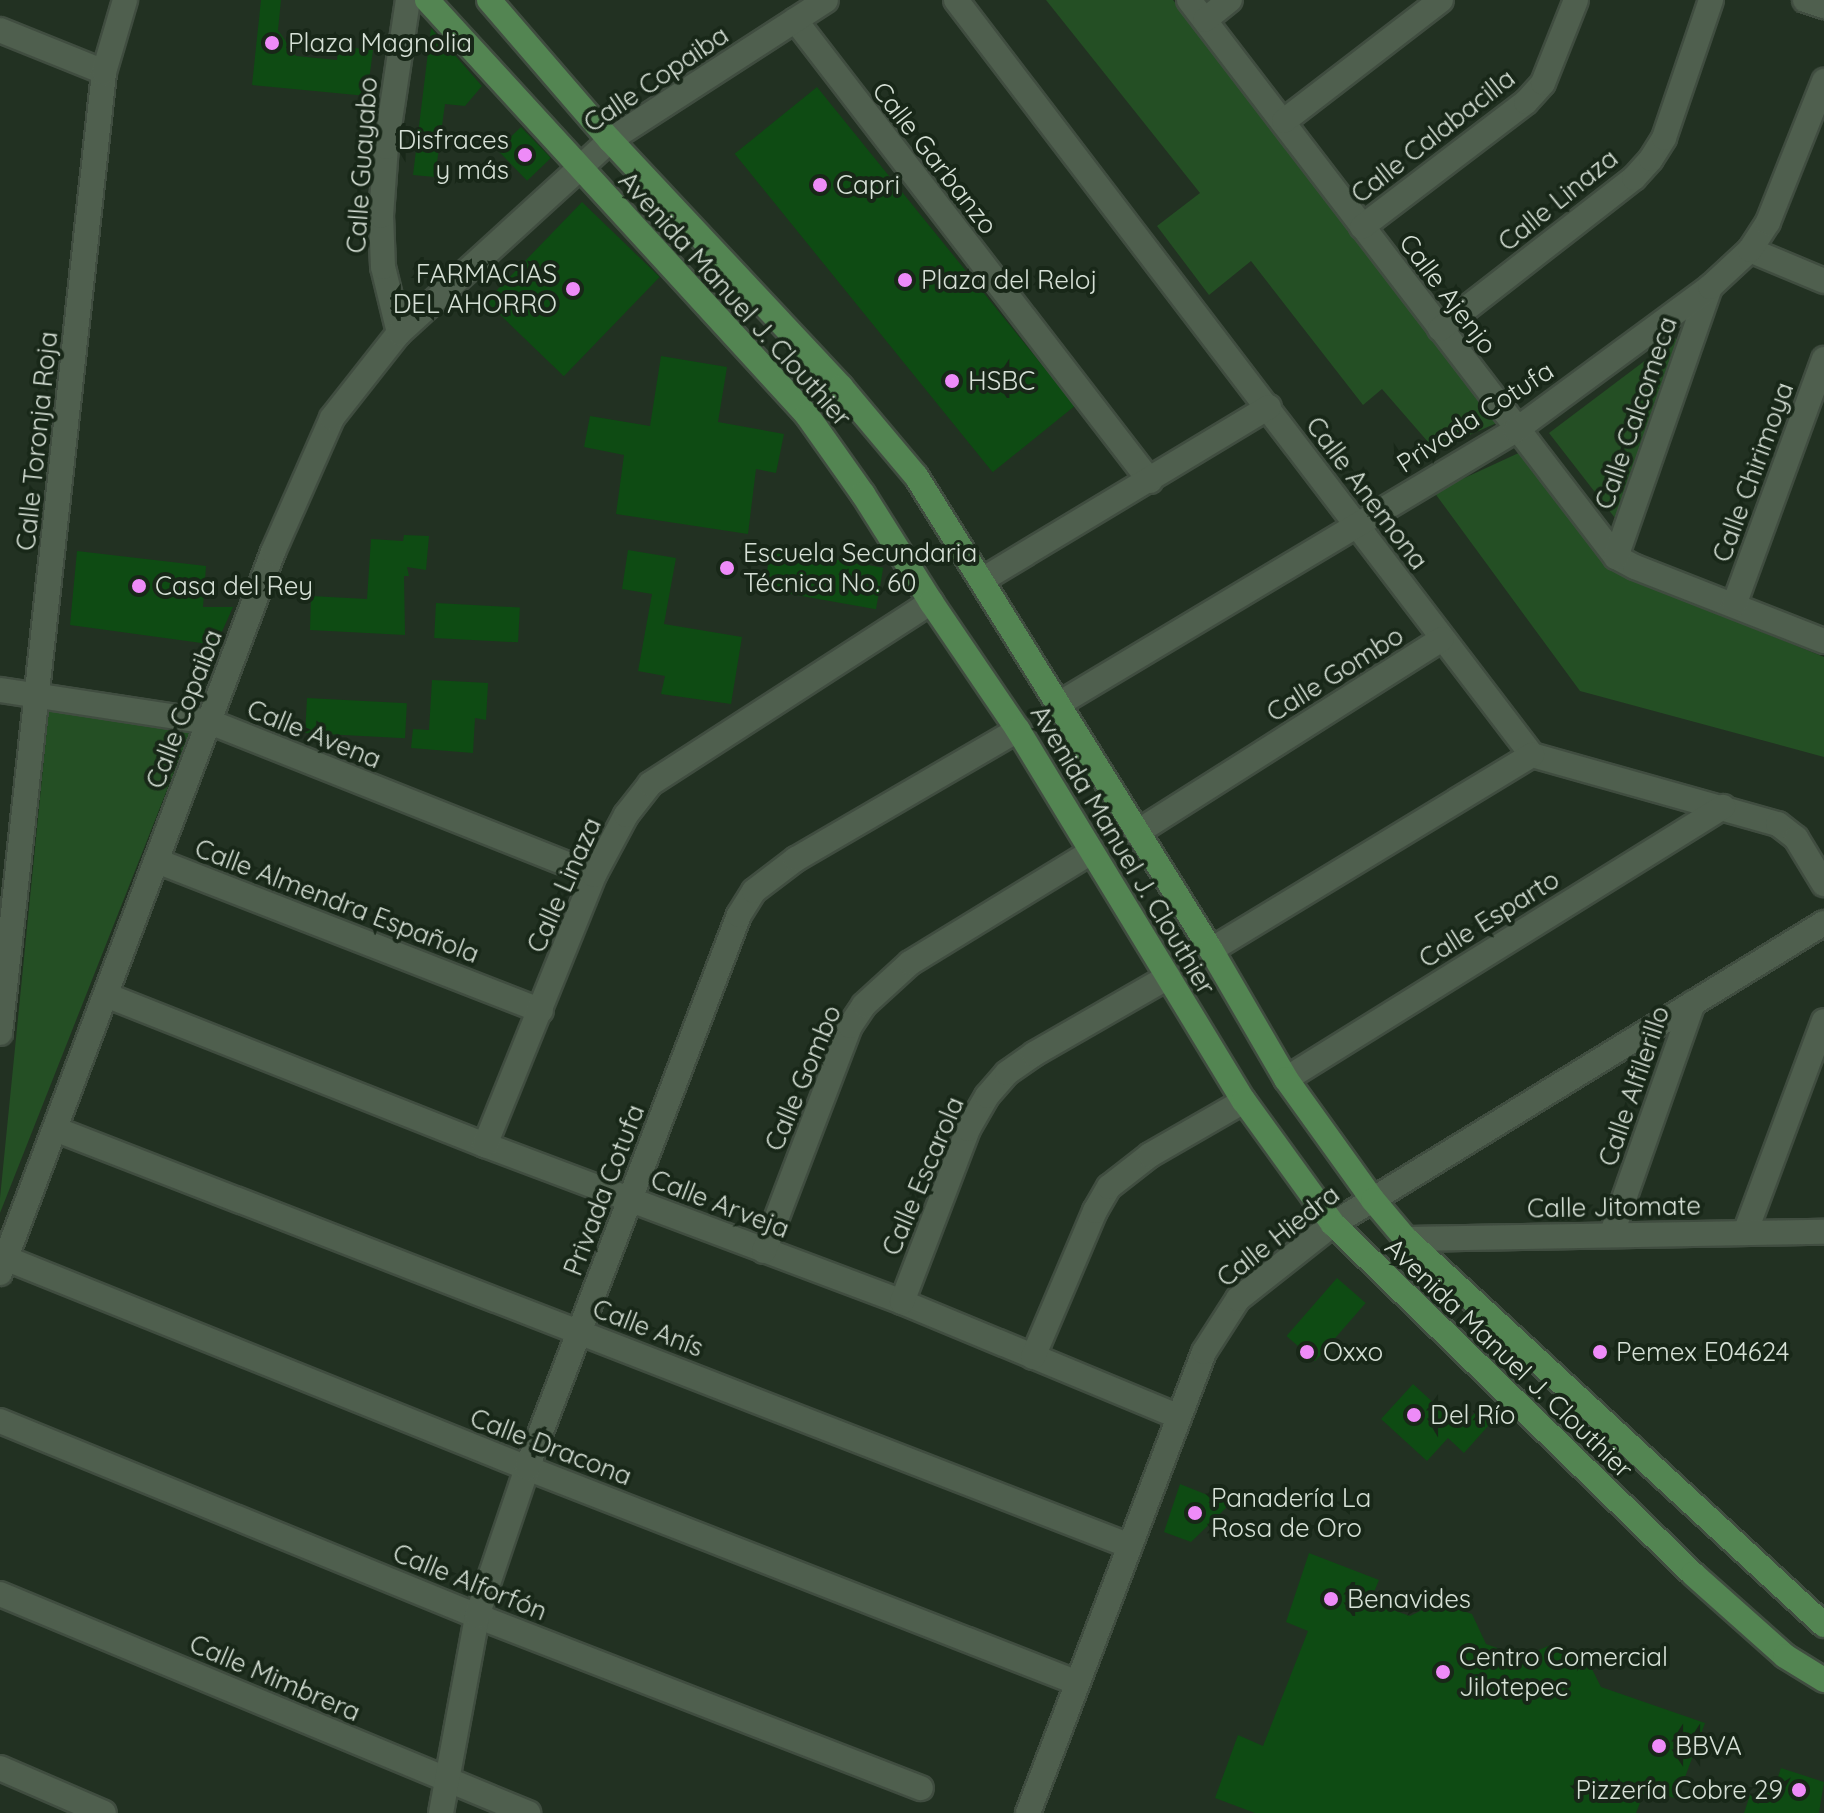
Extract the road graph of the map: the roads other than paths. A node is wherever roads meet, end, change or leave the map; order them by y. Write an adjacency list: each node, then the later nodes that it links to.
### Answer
1 (125, 0): 17 (street, Calle Toronja Roja)
2 (408, 0): 28 (street, Calle Guayabo)
3 (427, 0): 22 (main road, Avenida Manuel J. Clouthier)
4 (489, 0): 20 (main road, Avenida Manuel J. Clouthier)
5 (826, 0): 14 (street, Calle Copaiba)
6 (956, 0): 31 (street, Calle Anemona)
7 (1189, 0): 15 (street, Calle Ajenjo)
8 (1230, 0): 15 (street)
9 (1441, 0): 19 (street)
10 (1576, 0): 23 (street, Calle Calabacilla)
11 (1711, 0): 27 (street, Calle Linaza)
12 (1805, 0): 13 (street)
13 (1824, 6)
14 (795, 20): 20 (street, Calle Copaiba); 34 (street, Calle Garbanzo)
15 (1205, 20): 19 (street, Calle Ajenjo)
16 (0, 30): 17 (street)
17 (104, 72): 43 (street, Calle Toronja Roja)
18 (1824, 81): 21 (street, Privada Cotufa)
19 (1284, 121): 23 (street, Calle Ajenjo)
20 (610, 140): 22 (street, Calle Copaiba); 30 (main road, Avenida Manuel J. Clouthier)
21 (1814, 141): 24 (street, Privada Cotufa)
22 (580, 167): 28 (street, Calle Copaiba); 32 (main road, Avenida Manuel J. Clouthier)
23 (1362, 227): 27 (street, Calle Ajenjo)
24 (1750, 250): 25 (street); 26 (street, Privada Cotufa)
25 (1824, 281)
26 (1710, 287): 33 (street, Privada Cotufa); 36 (street, Calle Calcomeca)
27 (1440, 329): 33 (street, Calle Ajenjo)
28 (399, 333): 45 (street, Calle Copaiba)
29 (1824, 359): 39 (street, Calle Chirimoya)
30 (841, 387): 32 (main road); 37 (main road, Avenida Manuel J. Clouthier)
31 (1269, 407): 34 (street); 35 (street, Calle Anemona)
32 (807, 415): 38 (main road, Avenida Manuel J. Clouthier)
33 (1516, 430): 35 (street, Privada Cotufa); 36 (street, Calle Ajenjo)
34 (1150, 481): 37 (street)
35 (1354, 525): 40 (street, Calle Anemona); 44 (street, Privada Cotufa)
36 (1616, 557): 39 (street, Calle Ajenjo)
37 (982, 580): 44 (main road, Avenida Manuel J. Clouthier)
38 (931, 602): 46 (main road, Avenida Manuel J. Clouthier); 53 (street, Calle Linaza)
39 (1734, 605): 41 (street, Calle Ajenjo)
40 (1442, 639): 47 (street, Calle Anemona); 49 (street, Calle Gombo)
41 (1824, 641)
42 (0, 690): 43 (street, Calle Avena)
43 (39, 694): 45 (street, Calle Avena); 50 (street, Calle Toronja Roja)
44 (1057, 705): 49 (main road, Avenida Manuel J. Clouthier)
45 (210, 722): 52 (street, Calle Copaiba); 53 (street, Calle Avena)
46 (1018, 730): 51 (main road, Avenida Manuel J. Clouthier); 67 (street, Privada Cotufa)
47 (1532, 755): 48 (street); 56 (street)
48 (1723, 807): 54 (street); 63 (street, Calle Esparto)
49 (1136, 833): 56 (main road, Avenida Manuel J. Clouthier)
50 (11, 843): 62 (street, Calle Toronja Roja)
51 (1091, 852): 57 (main road, Avenida Manuel J. Clouthier); 74 (street, Calle Gombo)
52 (157, 861): 58 (street, Calle Copaiba); 60 (street, Calle Almendra Española)
53 (594, 875): 60 (street, Calle Linaza)
54 (1824, 884)
55 (1824, 923): 59 (street, Calle Hiedra)
56 (1211, 950): 63 (main road, Avenida Manuel J. Clouthier)
57 (1168, 977): 64 (main road, Avenida Manuel J. Clouthier); 76 (street, Calle Escarola)
58 (106, 995): 65 (street, Calle Copaiba); 66 (street, Calle Arveja)
59 (1693, 1003): 68 (street, Calle Hiedra); 71 (street, Calle Alfilerillo)
60 (541, 1011): 66 (street, Calle Linaza)
61 (1824, 1021): 72 (street)
62 (0, 1033)
63 (1286, 1079): 68 (main road, Avenida Manuel J. Clouthier)
64 (1244, 1101): 69 (main road, Avenida Manuel J. Clouthier); 78 (street)
65 (55, 1129): 75 (street, Calle Copaiba); 77 (street, Calle Anís)
66 (485, 1145): 67 (street, Calle Arveja)
67 (631, 1199): 74 (street, Calle Arveja); 77 (street, Privada Cotufa)
68 (1373, 1200): 69 (street, Calle Hiedra); 73 (main road, Avenida Manuel J. Clouthier)
69 (1333, 1224): 79 (street, Calle Hiedra); 86 (main road, Avenida Manuel J. Clouthier)
70 (1824, 1232): 72 (street, Calle Jitomate)
71 (1612, 1233): 72 (street, Calle Jitomate); 73 (street, Calle Jitomate)
72 (1745, 1233)
73 (1406, 1239): 85 (main road, Avenida Manuel J. Clouthier)
74 (764, 1251): 76 (street, Calle Arveja)
75 (2, 1263): 81 (street, Calle Dracona)
76 (902, 1302): 78 (street, Calle Arveja)
77 (579, 1332): 81 (street, Privada Cotufa); 82 (street, Calle Anís)
78 (1033, 1357): 79 (street, Calle Arveja)
79 (1179, 1417): 82 (street, Calle Hiedra)
80 (0, 1421): 84 (street, Calle Alforfón)
81 (527, 1468): 84 (street, Privada Cotufa); 87 (street, Calle Dracona)
82 (1130, 1546): 87 (street, Calle Hiedra)
83 (0, 1594): 89 (street, Calle Mimbrera)
84 (477, 1616): 89 (street, Privada Cotufa); 90 (street, Calle Alforfón)
85 (1824, 1625)
86 (1824, 1680)
87 (1078, 1683): 94 (street, Calle Hiedra)
88 (0, 1768): 91 (street)
89 (445, 1779): 92 (street, Privada Cotufa); 93 (street, Calle Mimbrera)
90 (921, 1788)
91 (104, 1813)
92 (441, 1813)
93 (528, 1813)
94 (1028, 1813)

